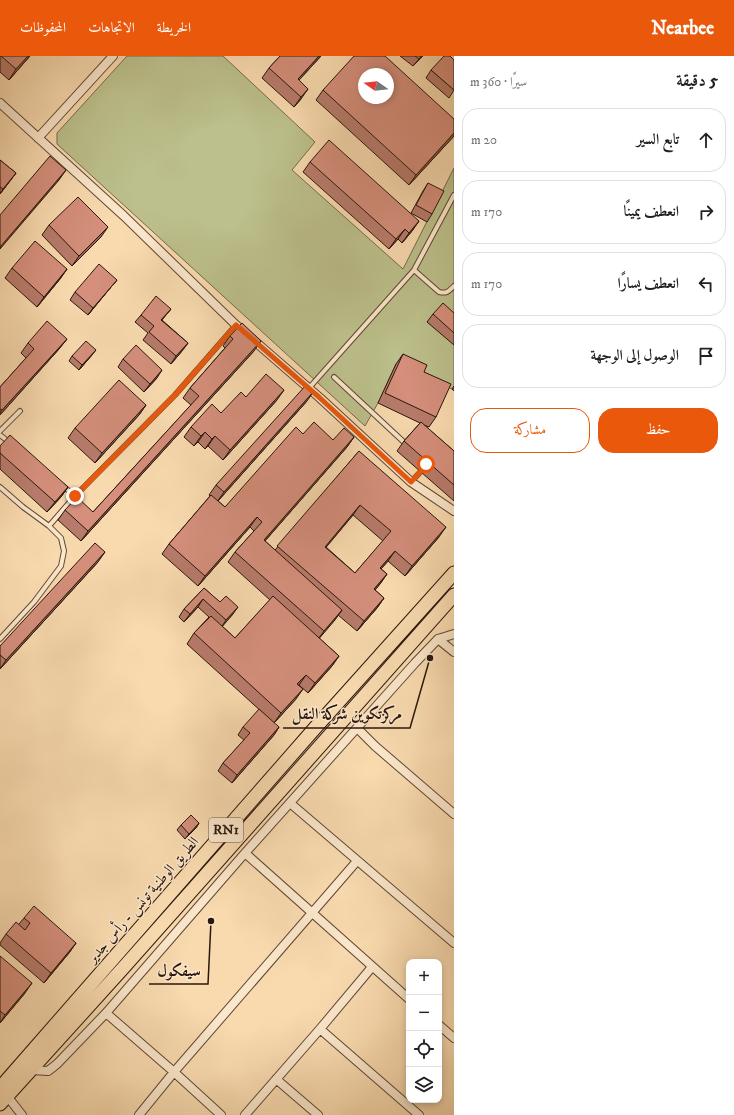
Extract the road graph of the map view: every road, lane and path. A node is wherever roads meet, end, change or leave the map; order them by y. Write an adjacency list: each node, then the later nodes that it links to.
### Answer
1 (113, 56): 3 (street)
2 (0, 104): 3 (street)
3 (38, 138): 7 (street)
4 (454, 195): 5 (lane)
5 (414, 270): 6 (lane); 9 (lane)
6 (454, 286)
7 (236, 325): 9 (street); 19 (lane)
8 (334, 377): 14 (lane)
9 (309, 388): 17 (street)
10 (20, 411): 11 (lane)
11 (0, 431)
12 (0, 435): 13 (lane)
13 (12, 444)
14 (412, 450)
15 (426, 464): 17 (lane)
16 (58, 482): 19 (lane)
17 (411, 482): 20 (street)
18 (0, 487): 21 (lane)
19 (75, 496): 21 (lane)
20 (454, 511)
21 (49, 526): 25 (lane)
22 (454, 573): 44 (main road, الطريق الوطنية تونس - رأس جدير / RN1)
23 (454, 595): 41 (main road, الطريق الوطنية تونس - رأس جدير / RN1)
24 (454, 634): 26 (street)
25 (0, 639)
26 (438, 639): 27 (street); 28 (street)
27 (454, 652)
28 (357, 728): 29 (street); 30 (street)
29 (290, 802): 31 (street); 32 (street)
30 (454, 814)
31 (245, 853): 33 (street); 37 (street)
32 (357, 861): 33 (street); 34 (street)
33 (311, 913): 35 (street); 42 (street)
34 (454, 943)
35 (372, 967): 36 (street); 39 (street)
36 (406, 996)
37 (106, 1013): 41 (street); 42 (street)
38 (442, 1028): 40 (street)
39 (320, 1029): 43 (street); 50 (street)
40 (454, 1038)
41 (31, 1070): 44 (main road, الطريق الوطنية تونس - رأس جدير / RN1)
42 (174, 1072): 46 (street); 47 (street)
43 (276, 1079): 48 (street); 49 (street)
44 (2, 1096): 45 (street)
45 (22, 1115)
46 (139, 1115)
47 (221, 1115)
48 (245, 1115)
49 (318, 1115)
50 (418, 1115)

